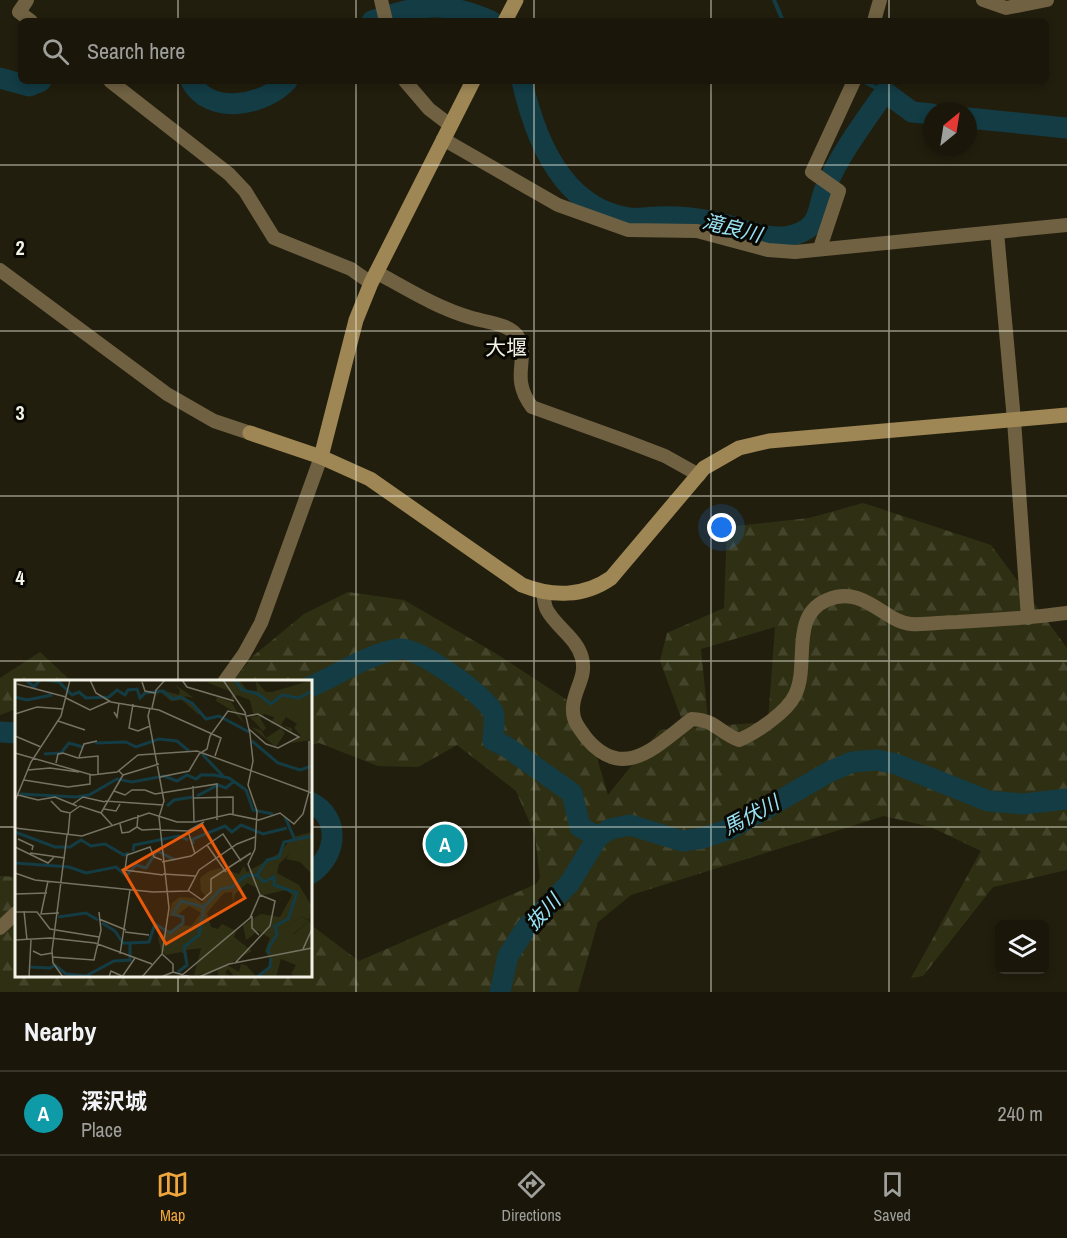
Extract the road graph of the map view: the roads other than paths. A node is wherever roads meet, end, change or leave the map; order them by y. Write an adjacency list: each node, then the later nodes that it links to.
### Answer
1 (27, 0): 7 (street)
2 (381, 0): 8 (street)
3 (516, 0): 9 (street)
4 (880, 0): 10 (street)
5 (983, 0): 6 (street)
6 (1047, 0)
7 (27, 18)
8 (385, 18)
9 (507, 18)
10 (875, 18)
11 (114, 84): 20 (street)
12 (408, 84): 15 (street)
13 (471, 84): 15 (street)
14 (853, 84): 18 (street)
15 (447, 132): 18 (street); 20 (street)
16 (1067, 225): 17 (street)
17 (997, 232): 18 (street); 22 (street)
18 (820, 248)
19 (0, 270): 23 (street)
20 (373, 277): 24 (street); 25 (street)
21 (1067, 415): 22 (street)
22 (1014, 420): 25 (street); 28 (street)
23 (250, 433): 24 (street)
24 (321, 457): 26 (street); 29 (street)
25 (699, 475): 26 (street)
26 (543, 592): 28 (street)
27 (1067, 613): 28 (street)
28 (1028, 618)
29 (225, 680)
30 (15, 914): 31 (street)
31 (0, 928)

